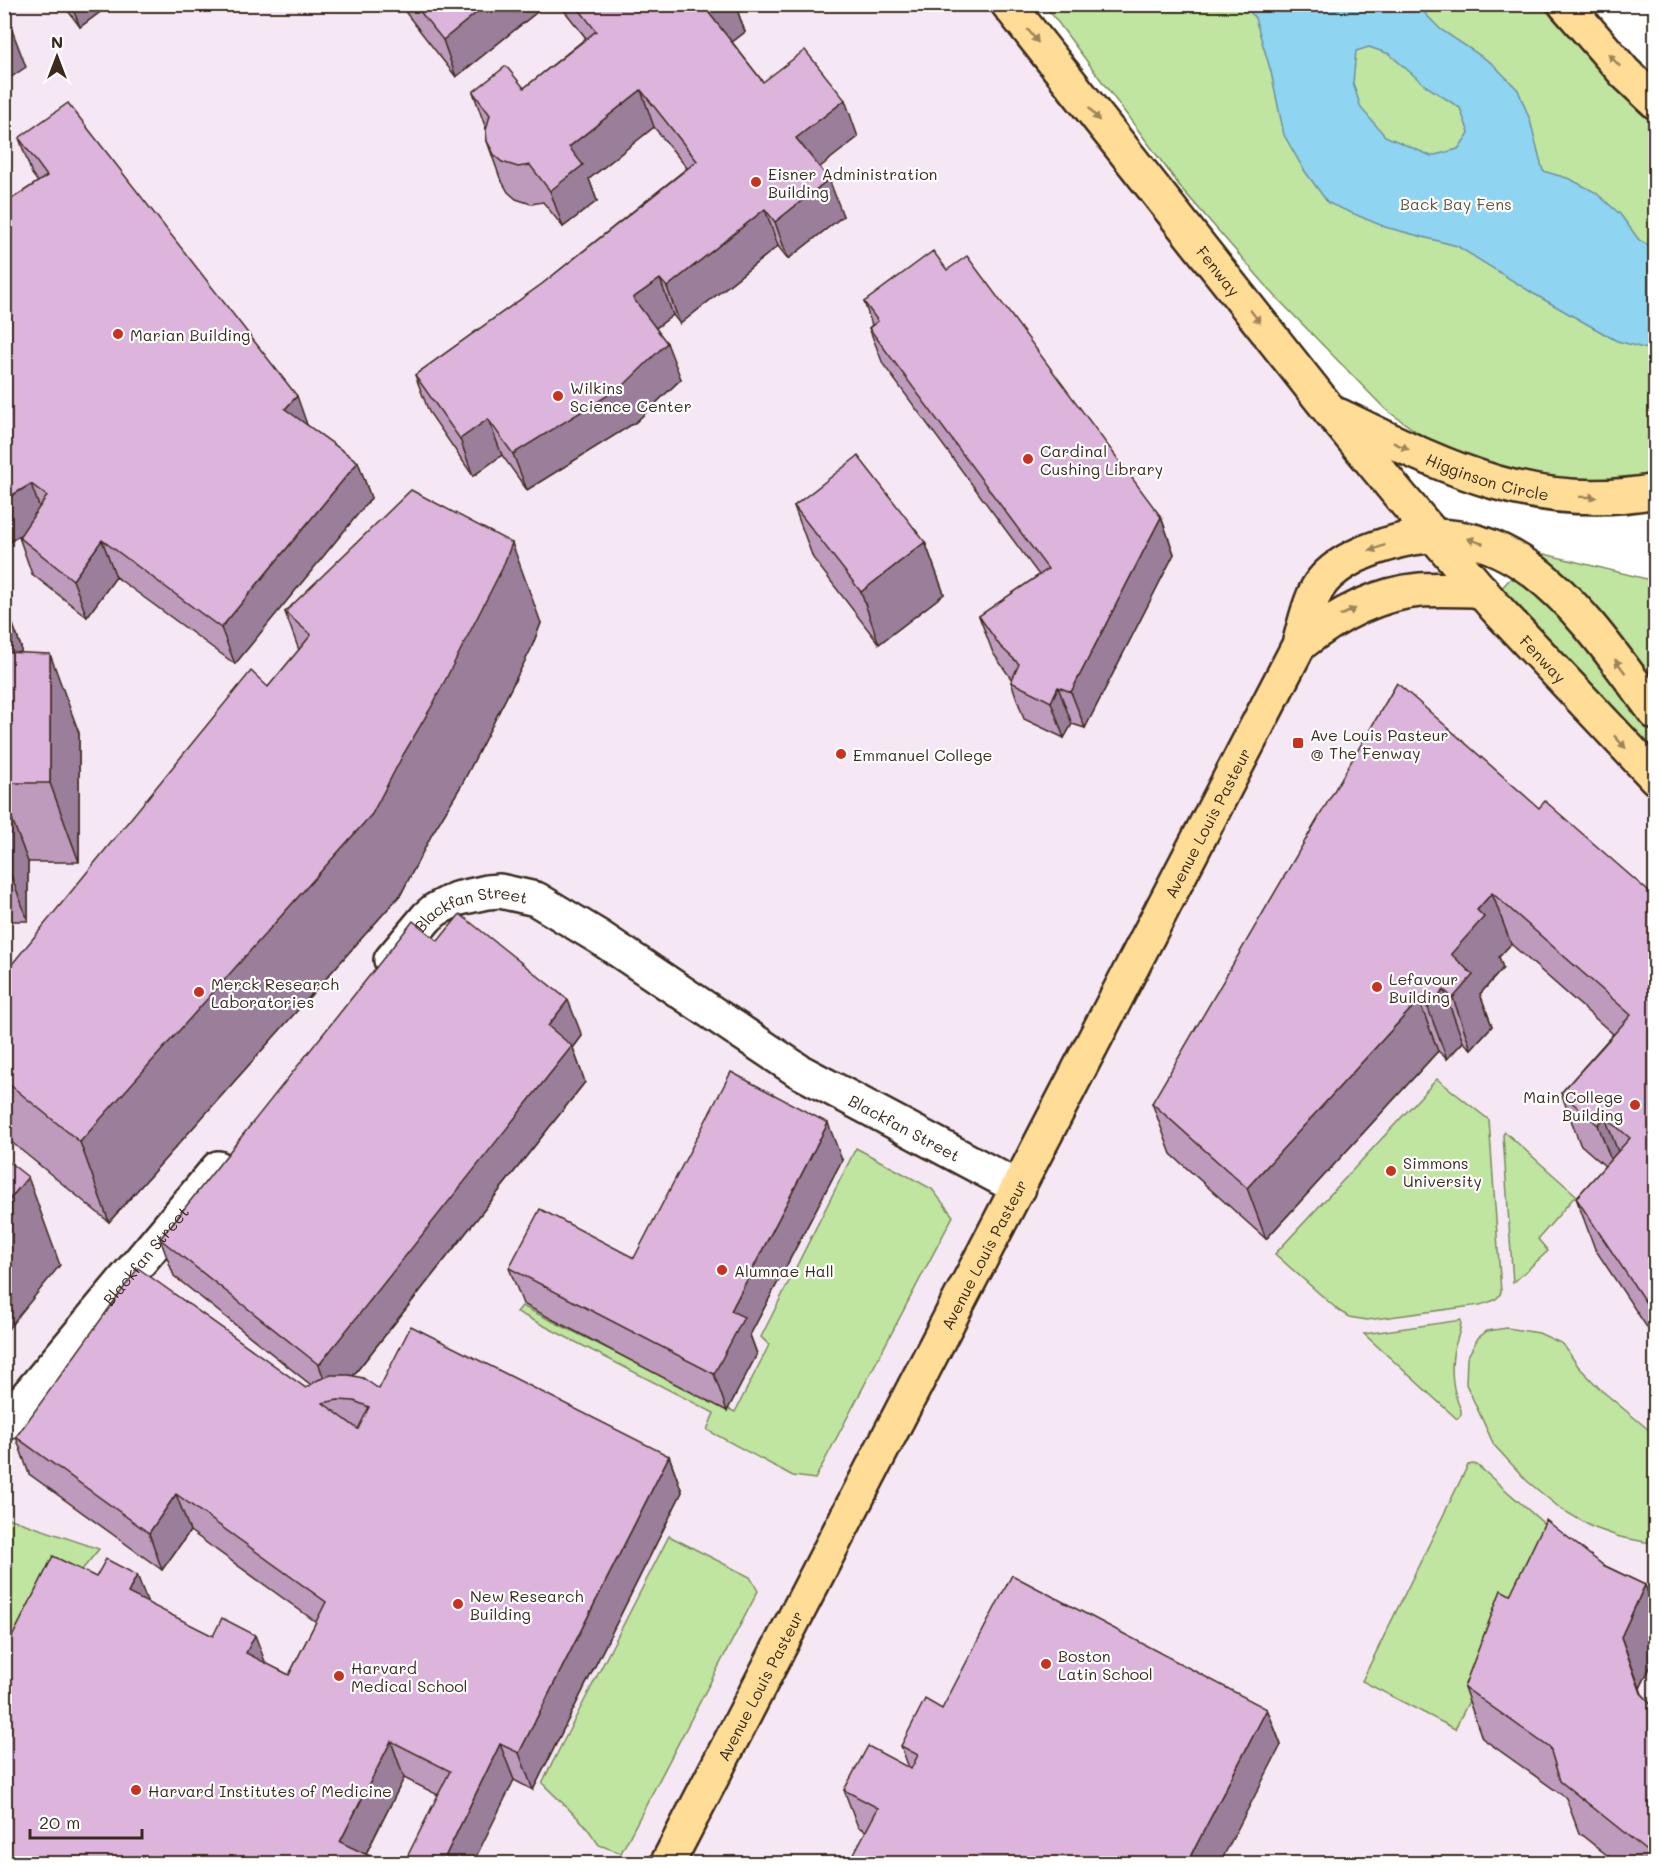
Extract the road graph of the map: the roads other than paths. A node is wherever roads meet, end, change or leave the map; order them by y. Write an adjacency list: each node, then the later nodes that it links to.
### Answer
1 (1008, 4): 4 (main road, Fenway, one-way to 4)
2 (1564, 4): 3 (main road, one-way to 2)
3 (1656, 102)
4 (1330, 411): 5 (main road, Higginson Circle, one-way to 5); 6 (main road, Fenway)
5 (1656, 491)
6 (1434, 536): 7 (main road, Fenway); 8 (main road, Avenue Louis Pasteur, one-way to 8); 9 (main road, one-way to 6)
7 (1481, 590): 8 (main road, Avenue Louis Pasteur, one-way to 7); 10 (main road, Fenway, one-way to 10)
8 (1299, 645): 13 (main road, Avenue Louis Pasteur)
9 (1656, 713)
10 (1656, 778)
11 (373, 982): 13 (street, Blackfan Street)
12 (235, 1148): 14 (street, Blackfan Street)
13 (1019, 1188): 15 (main road, Avenue Louis Pasteur)
14 (4, 1424)
15 (668, 1863)

